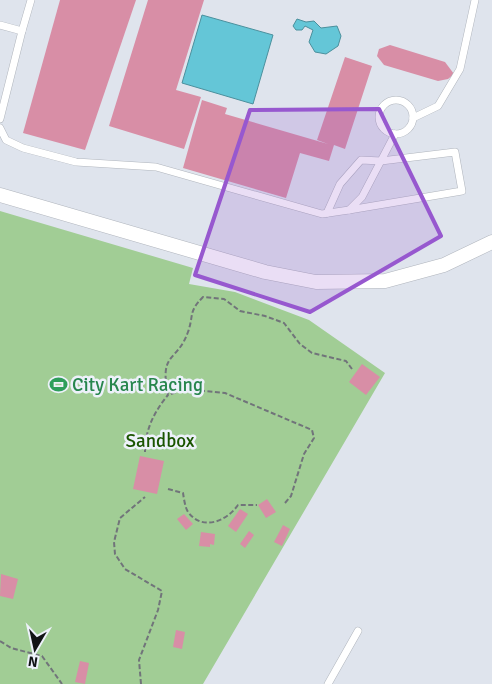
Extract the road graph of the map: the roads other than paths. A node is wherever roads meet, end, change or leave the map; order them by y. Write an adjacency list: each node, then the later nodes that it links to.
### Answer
1 (31, 0): 4 (lane)
2 (475, 0): 5 (lane)
3 (0, 25): 4 (lane)
4 (22, 31): 6 (lane)
5 (413, 118): 8 (lane); 8 (lane)
6 (0, 119)
7 (0, 128): 9 (lane)
8 (395, 134): 10 (lane)
9 (3, 139): 13 (lane)
10 (381, 161): 12 (lane); 12 (lane); 13 (lane)
11 (0, 196): 14 (street)
12 (349, 210): 13 (lane)
13 (327, 214)
14 (492, 242)
15 (358, 632): 16 (lane)
16 (328, 684)

